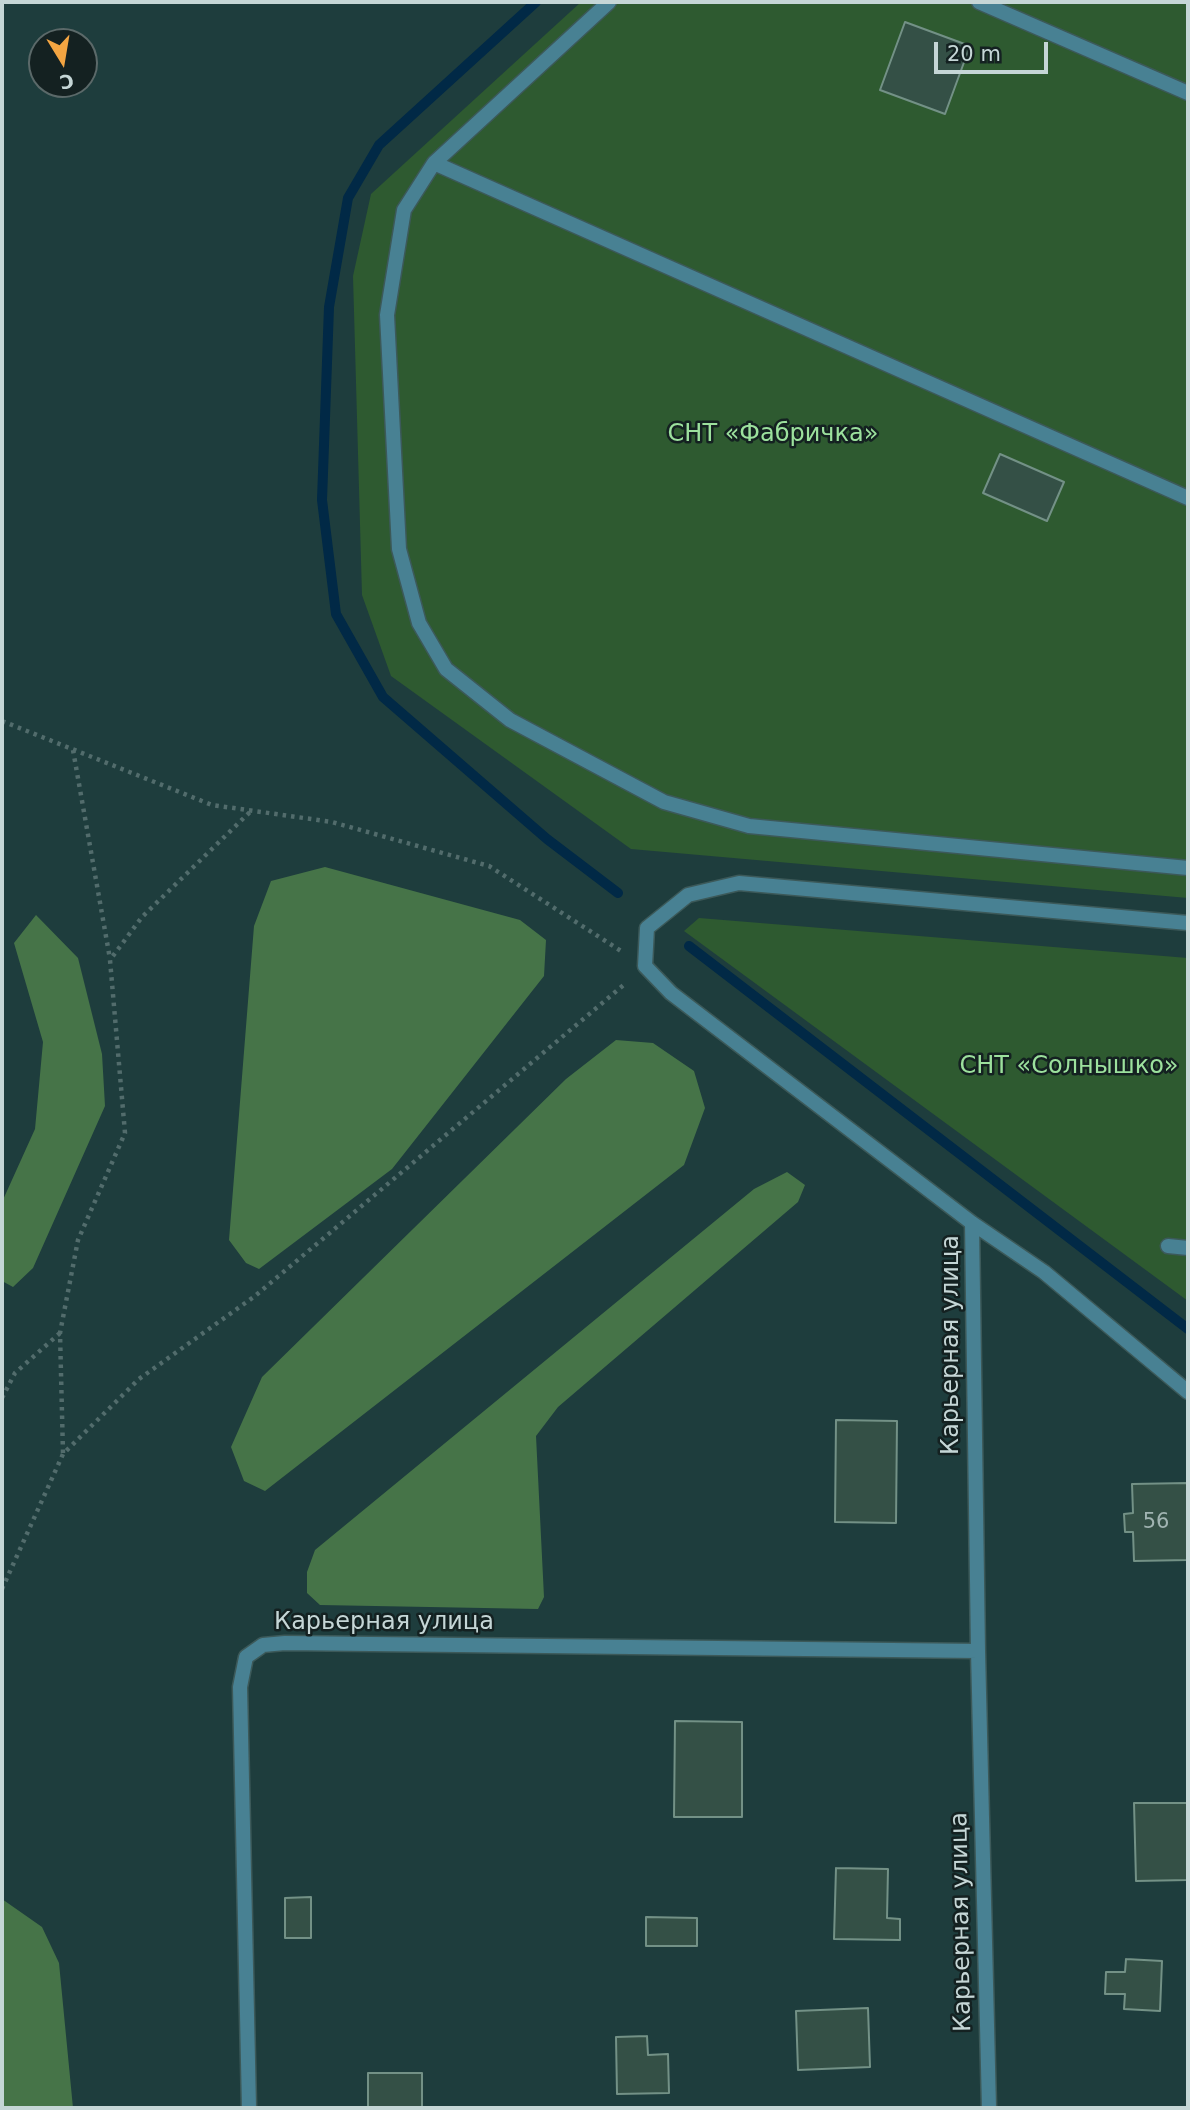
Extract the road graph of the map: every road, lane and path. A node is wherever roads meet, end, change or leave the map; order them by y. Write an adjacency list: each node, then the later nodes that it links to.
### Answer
1 (609, 2): 4 (street)
2 (979, 2): 3 (street)
3 (1188, 93)
4 (434, 163): 5 (street); 9 (street)
5 (1188, 499)
6 (2, 721): 7 (path)
7 (73, 750): 8 (path); 11 (path)
8 (251, 810): 11 (path); 12 (path)
9 (1188, 868)
10 (1188, 923): 12 (street)
11 (110, 960): 16 (path)
12 (645, 966): 13 (street); 19 (path)
13 (972, 1223): 17 (street, Карьерная улица); 21 (street, Карьерная улица)
14 (1168, 1246): 15 (street)
15 (1188, 1248)
16 (61, 1333): 18 (path); 19 (path)
17 (1188, 1392)
18 (2, 1398)
19 (63, 1454): 20 (path)
20 (2, 1589)
21 (978, 1651): 22 (street, Карьерная улица); 23 (street, Карьерная улица)
22 (249, 2108)
23 (989, 2108)

